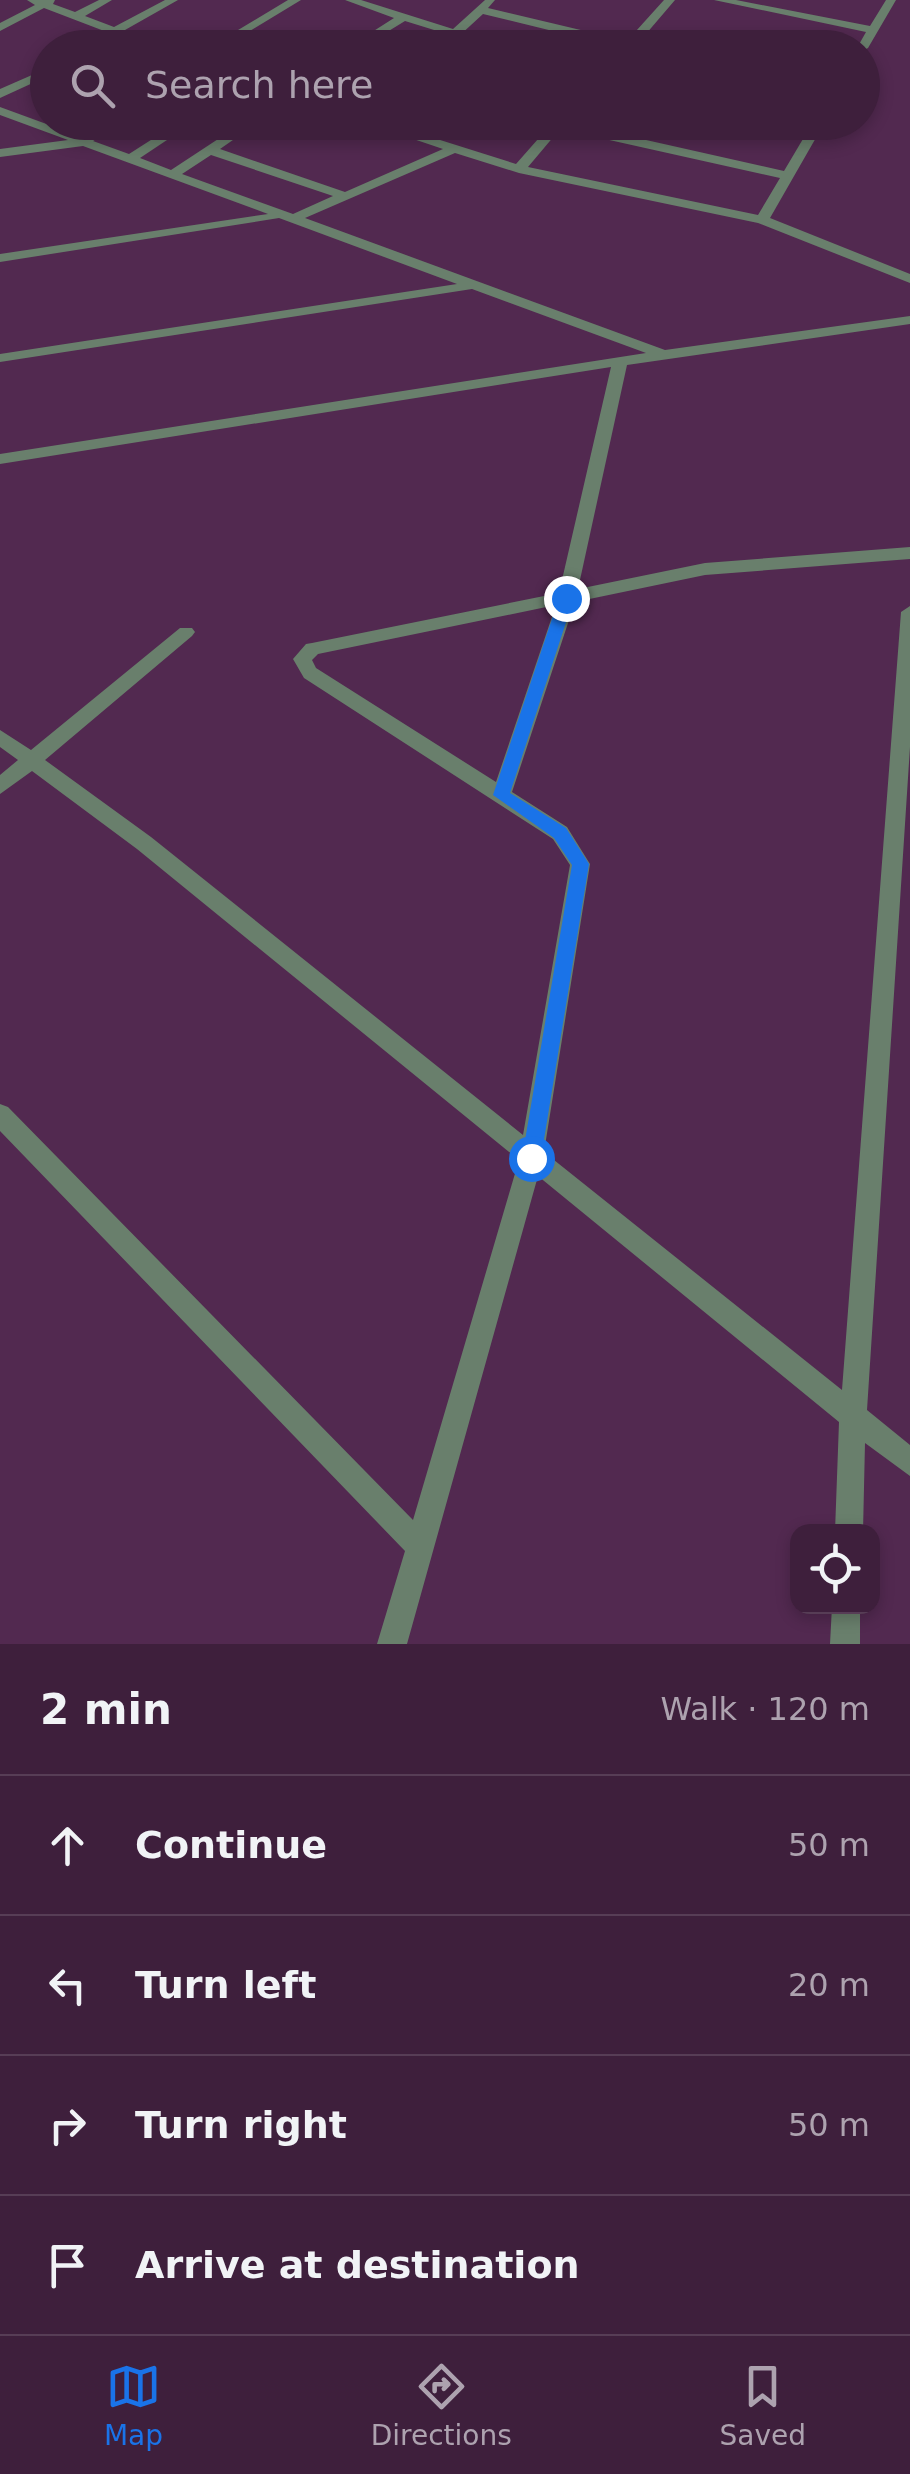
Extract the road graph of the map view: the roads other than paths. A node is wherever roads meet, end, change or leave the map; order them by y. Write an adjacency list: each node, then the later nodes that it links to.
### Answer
1 (107, 0): 12 (street)
2 (173, 0): 16 (street)
3 (296, 0): 17 (street)
4 (492, 0): 11 (street)
5 (666, 0): 22 (street)
6 (720, 0): 23 (street)
7 (870, 0): 10 (street)
8 (42, 1): 12 (street); 14 (street)
9 (359, 1): 13 (street)
10 (889, 2): 23 (street)
11 (481, 10): 20 (street); 21 (street)
12 (76, 16): 15 (street)
13 (404, 17): 18 (street); 19 (street)
14 (0, 28)
15 (113, 30)
16 (121, 30)
17 (244, 30)
18 (382, 30)
19 (446, 30)
20 (459, 30)
21 (563, 30)
22 (641, 30)
23 (873, 30)
24 (30, 79): 25 (street)
25 (0, 94)
26 (0, 111): 27 (street)
27 (30, 122)
28 (77, 140): 36 (street)
29 (86, 140): 36 (street)
30 (160, 140): 40 (street)
31 (225, 140): 38 (street)
32 (426, 140): 37 (street)
33 (544, 140): 41 (street)
34 (629, 140): 43 (street)
35 (808, 140): 43 (street)
36 (82, 142): 39 (street); 40 (street)
37 (454, 149): 41 (street); 44 (street)
38 (210, 150): 42 (street); 44 (street)
39 (0, 152)
40 (128, 160): 42 (street)
41 (519, 169): 46 (street)
42 (170, 176): 45 (street)
43 (788, 176): 46 (street)
44 (345, 196): 45 (street)
45 (285, 218): 47 (street); 49 (street)
46 (762, 220): 48 (street)
47 (0, 258)
48 (910, 279)
49 (472, 286): 51 (street); 52 (street)
50 (910, 320): 51 (street)
51 (661, 354): 53 (street)
52 (0, 358)
53 (620, 360): 54 (street); 56 (street)
54 (0, 459)
55 (910, 553): 56 (street)
56 (566, 598): 62 (street); 62 (street)
57 (910, 612): 65 (street)
58 (186, 632): 60 (street)
59 (0, 738): 60 (street)
60 (32, 761): 61 (street); 64 (street)
61 (0, 786)
62 (501, 795): 64 (street)
63 (0, 1115): 68 (street)
64 (531, 1158): 65 (street); 68 (street)
65 (853, 1416): 66 (street); 67 (street)
66 (910, 1462)
67 (849, 1524)
68 (420, 1547): 70 (street)
69 (846, 1614): 71 (street)
70 (392, 1644)
71 (845, 1644)

